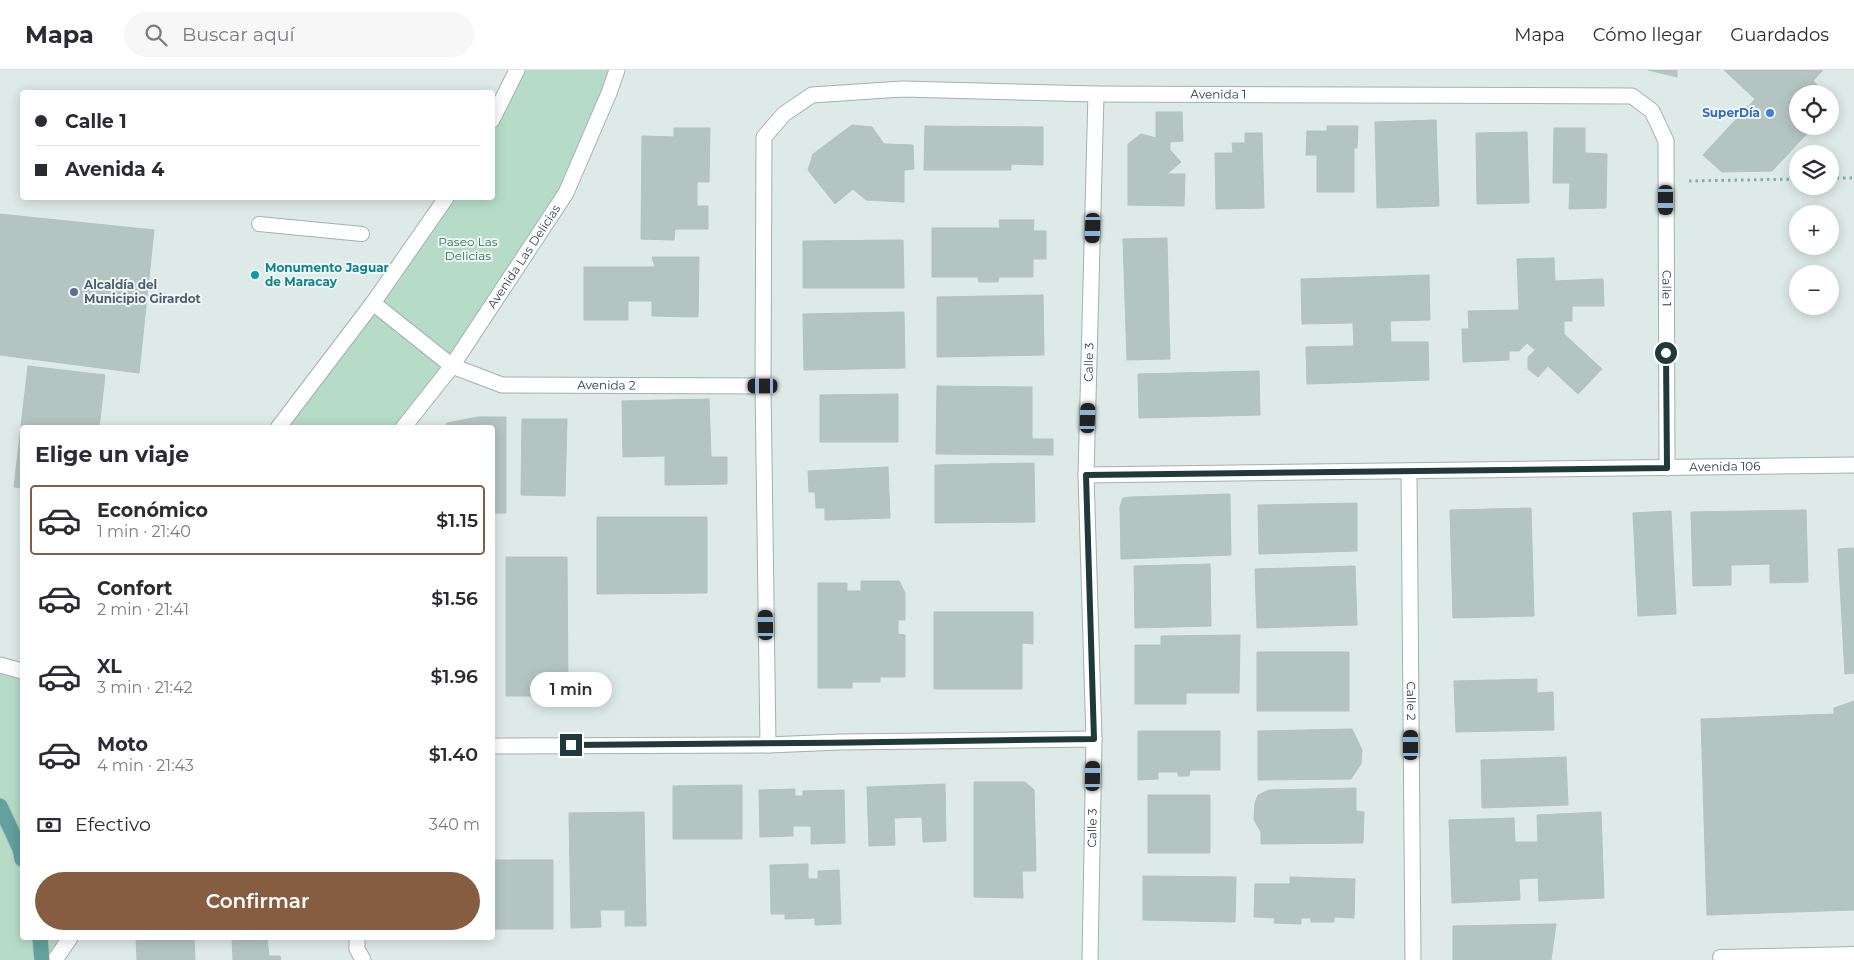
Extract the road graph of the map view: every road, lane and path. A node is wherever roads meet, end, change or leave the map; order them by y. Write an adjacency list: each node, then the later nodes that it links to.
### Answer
1 (517, 70): 5 (street)
2 (617, 70): 14 (street, Avenida Las Delicias)
3 (1096, 94): 4 (street, Avenida 1); 15 (street, Avenida 1); 21 (street, Calle 3)
4 (1652, 111): 9 (street, Calle 1)
5 (495, 114)
6 (1839, 178): 7 (path)
7 (1854, 178)
8 (1789, 179): 9 (path)
9 (1665, 181): 19 (street, Calle 1)
10 (445, 200): 13 (street)
11 (259, 224): 12 (lane)
12 (362, 234)
13 (373, 303): 14 (street, Avenida 2); 16 (street)
14 (452, 366): 15 (street, Avenida 2); 17 (street, Avenida Las Delicias)
15 (763, 386): 25 (street, Avenida 1)
16 (280, 425)
17 (405, 425)
18 (1854, 465): 19 (street, Avenida 106)
19 (1667, 468): 20 (street, Avenida 106)
20 (1409, 472): 21 (street, Avenida 106); 38 (street, Calle 2)
21 (1086, 475): 24 (street, Calle 3)
22 (0, 665): 23 (street)
23 (20, 670)
24 (1094, 739): 25 (street); 37 (street, Calle 3)
25 (768, 745): 26 (street)
26 (495, 746)
27 (0, 806): 28 (main road)
28 (20, 849)
29 (40, 940): 34 (main road)
30 (69, 940): 35 (street)
31 (357, 940): 36 (street)
32 (1854, 954): 33 (lane)
33 (1720, 958)
34 (42, 960)
35 (55, 960)
36 (364, 960)
37 (1090, 960)
38 (1413, 960)

